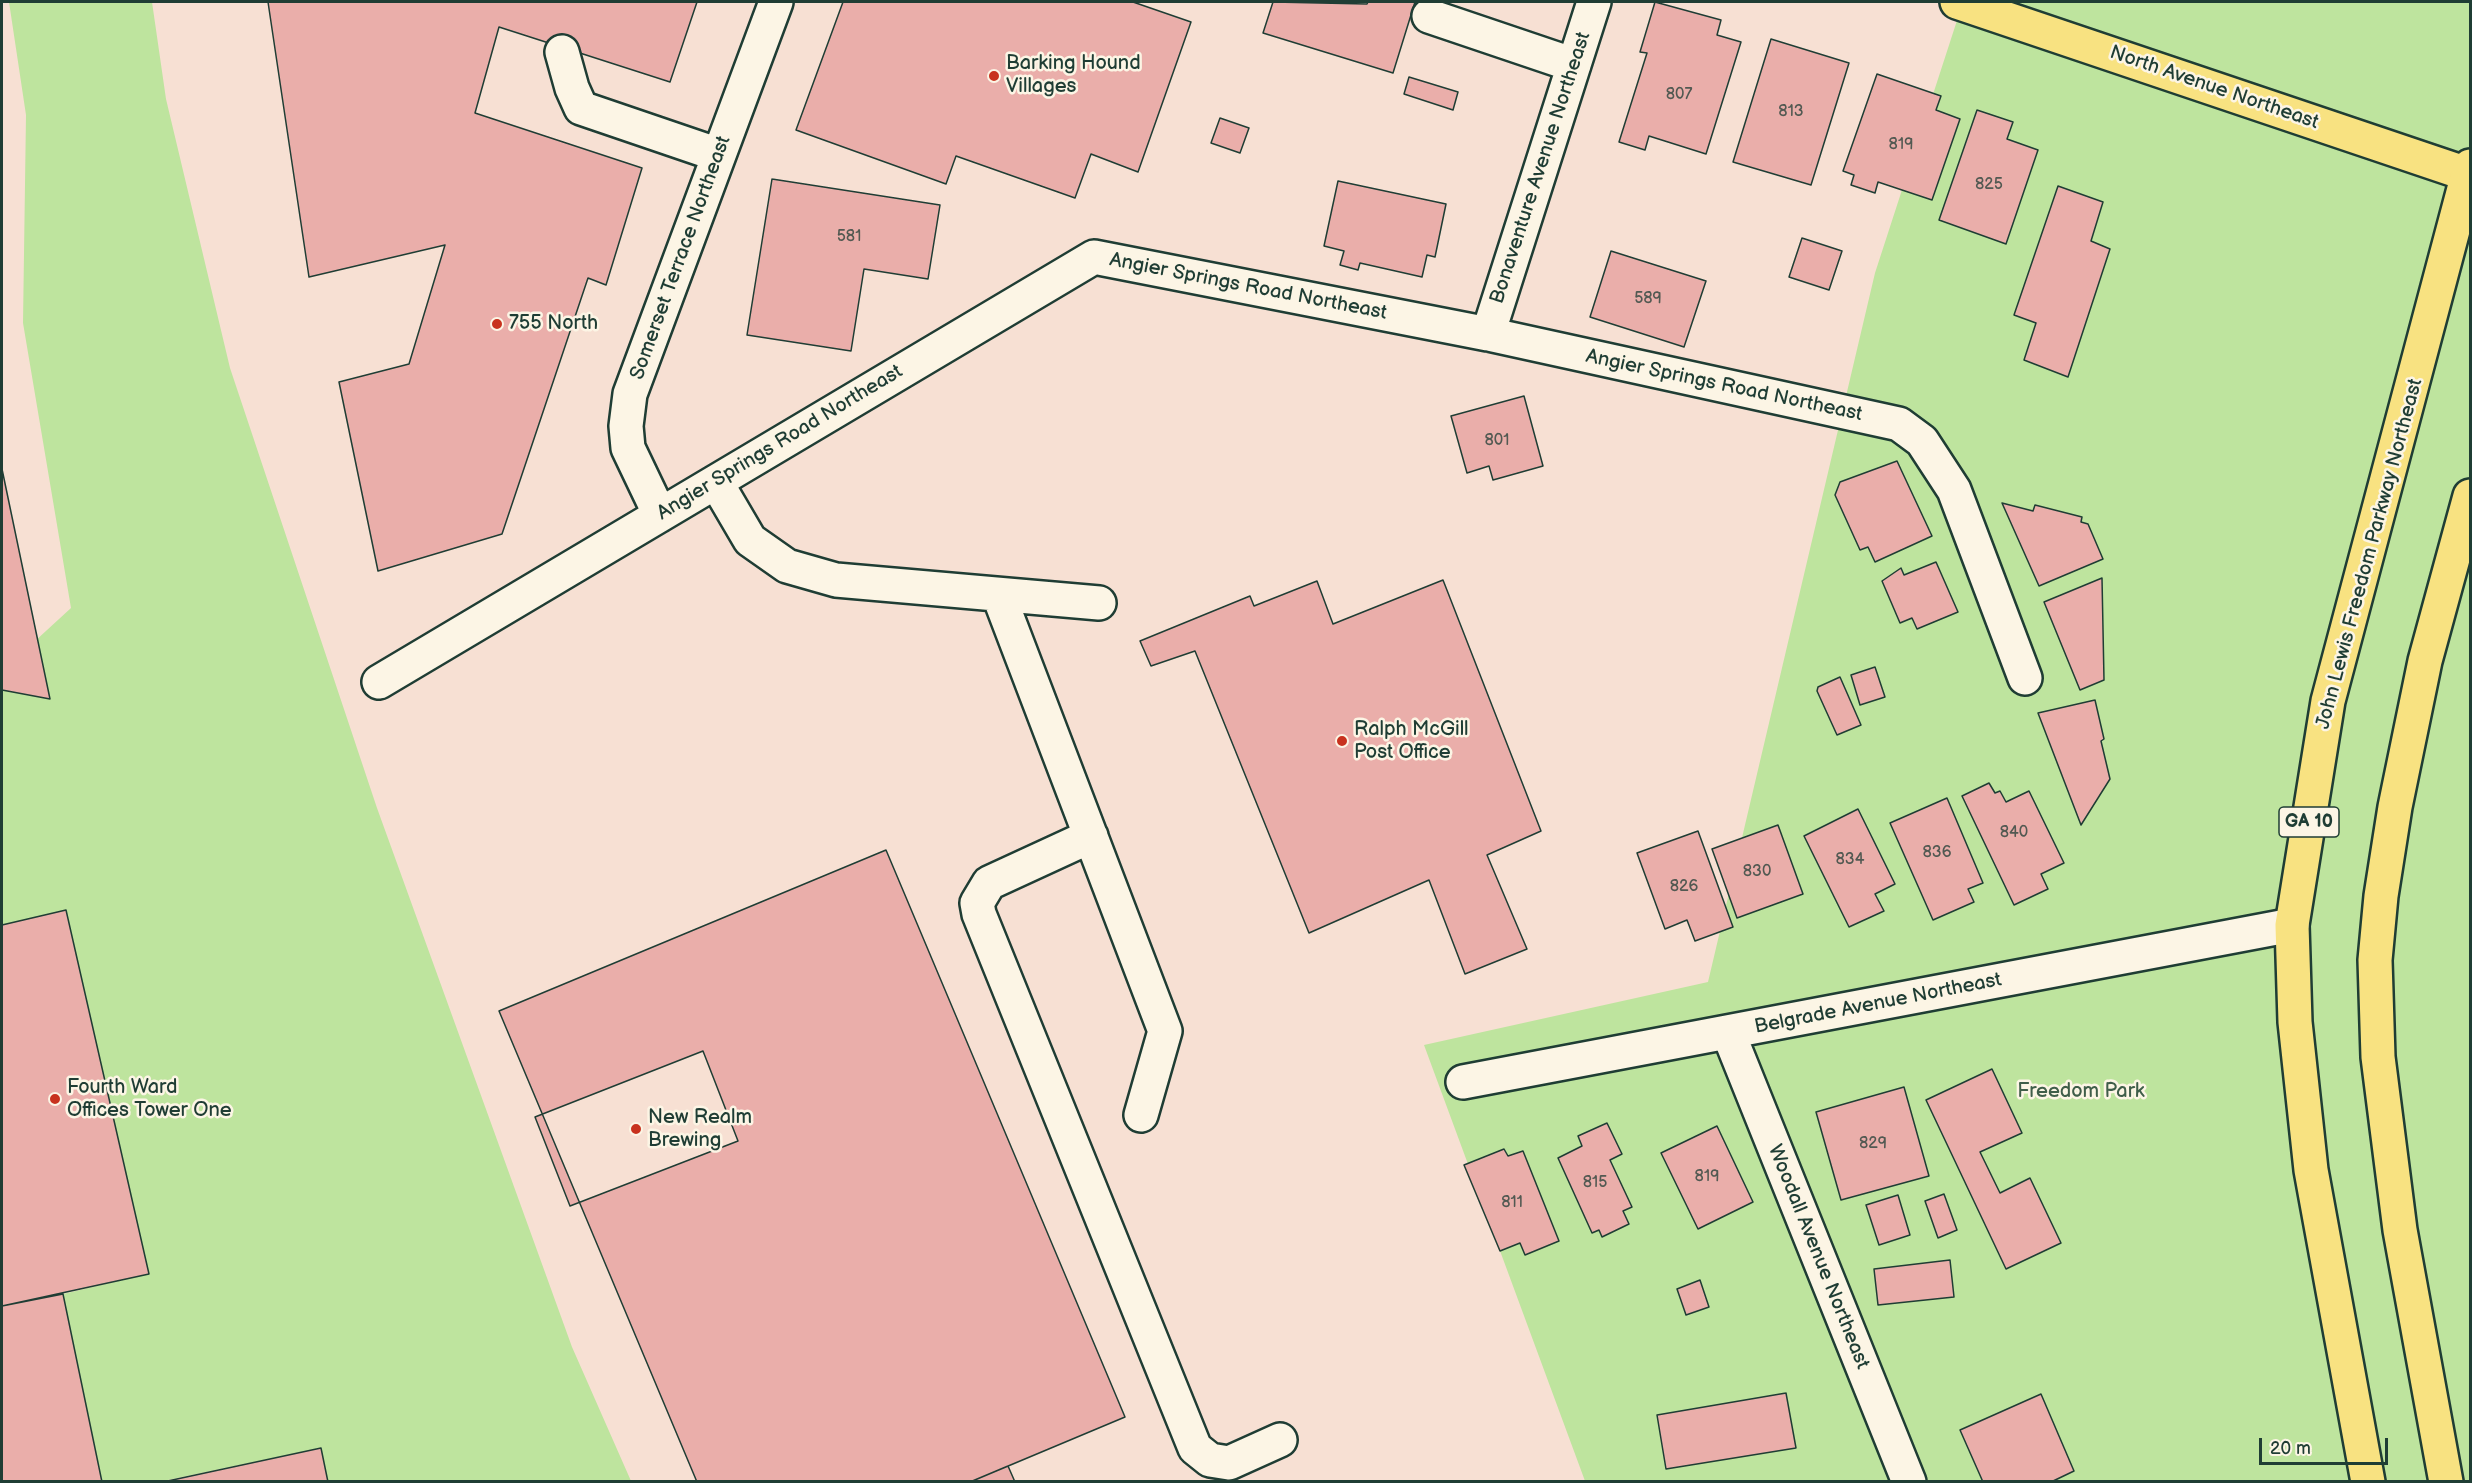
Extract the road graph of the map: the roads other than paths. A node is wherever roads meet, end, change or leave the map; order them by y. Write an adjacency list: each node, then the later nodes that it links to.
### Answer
1 (776, 2): 7 (street, Somerset Terrace Northeast)
2 (1594, 2): 6 (street, Bonaventure Avenue Northeast)
3 (1957, 2): 8 (main road, North Avenue Northeast)
4 (1429, 16): 6 (street)
5 (562, 52): 7 (street)
6 (1574, 65): 9 (street, Bonaventure Avenue Northeast)
7 (719, 155): 12 (street, Somerset Terrace Northeast)
8 (2470, 172): 18 (main road, John Lewis Freedom Parkway Northeast / GA 10)
9 (1488, 334): 10 (street, Angier Springs Road Northeast); 15 (street, Angier Springs Road Northeast)
10 (716, 482): 12 (street, Angier Springs Road Northeast); 13 (street)
11 (2470, 496): 25 (main road)
12 (660, 515): 16 (street, Angier Springs Road Northeast)
13 (999, 596): 14 (street); 17 (street)
14 (1099, 603)
15 (2025, 678)
16 (379, 682)
17 (1091, 836): 21 (street); 22 (street)
18 (2292, 926): 19 (street, Belgrade Avenue Northeast); 24 (main road, John Lewis Freedom Parkway Northeast / GA 10)
19 (1728, 1032): 20 (street, Belgrade Avenue Northeast); 23 (street, Woodall Avenue Northeast)
20 (1463, 1082)
21 (1141, 1115)
22 (1280, 1440)
23 (1909, 1482)
24 (2368, 1482)
25 (2446, 1482)

